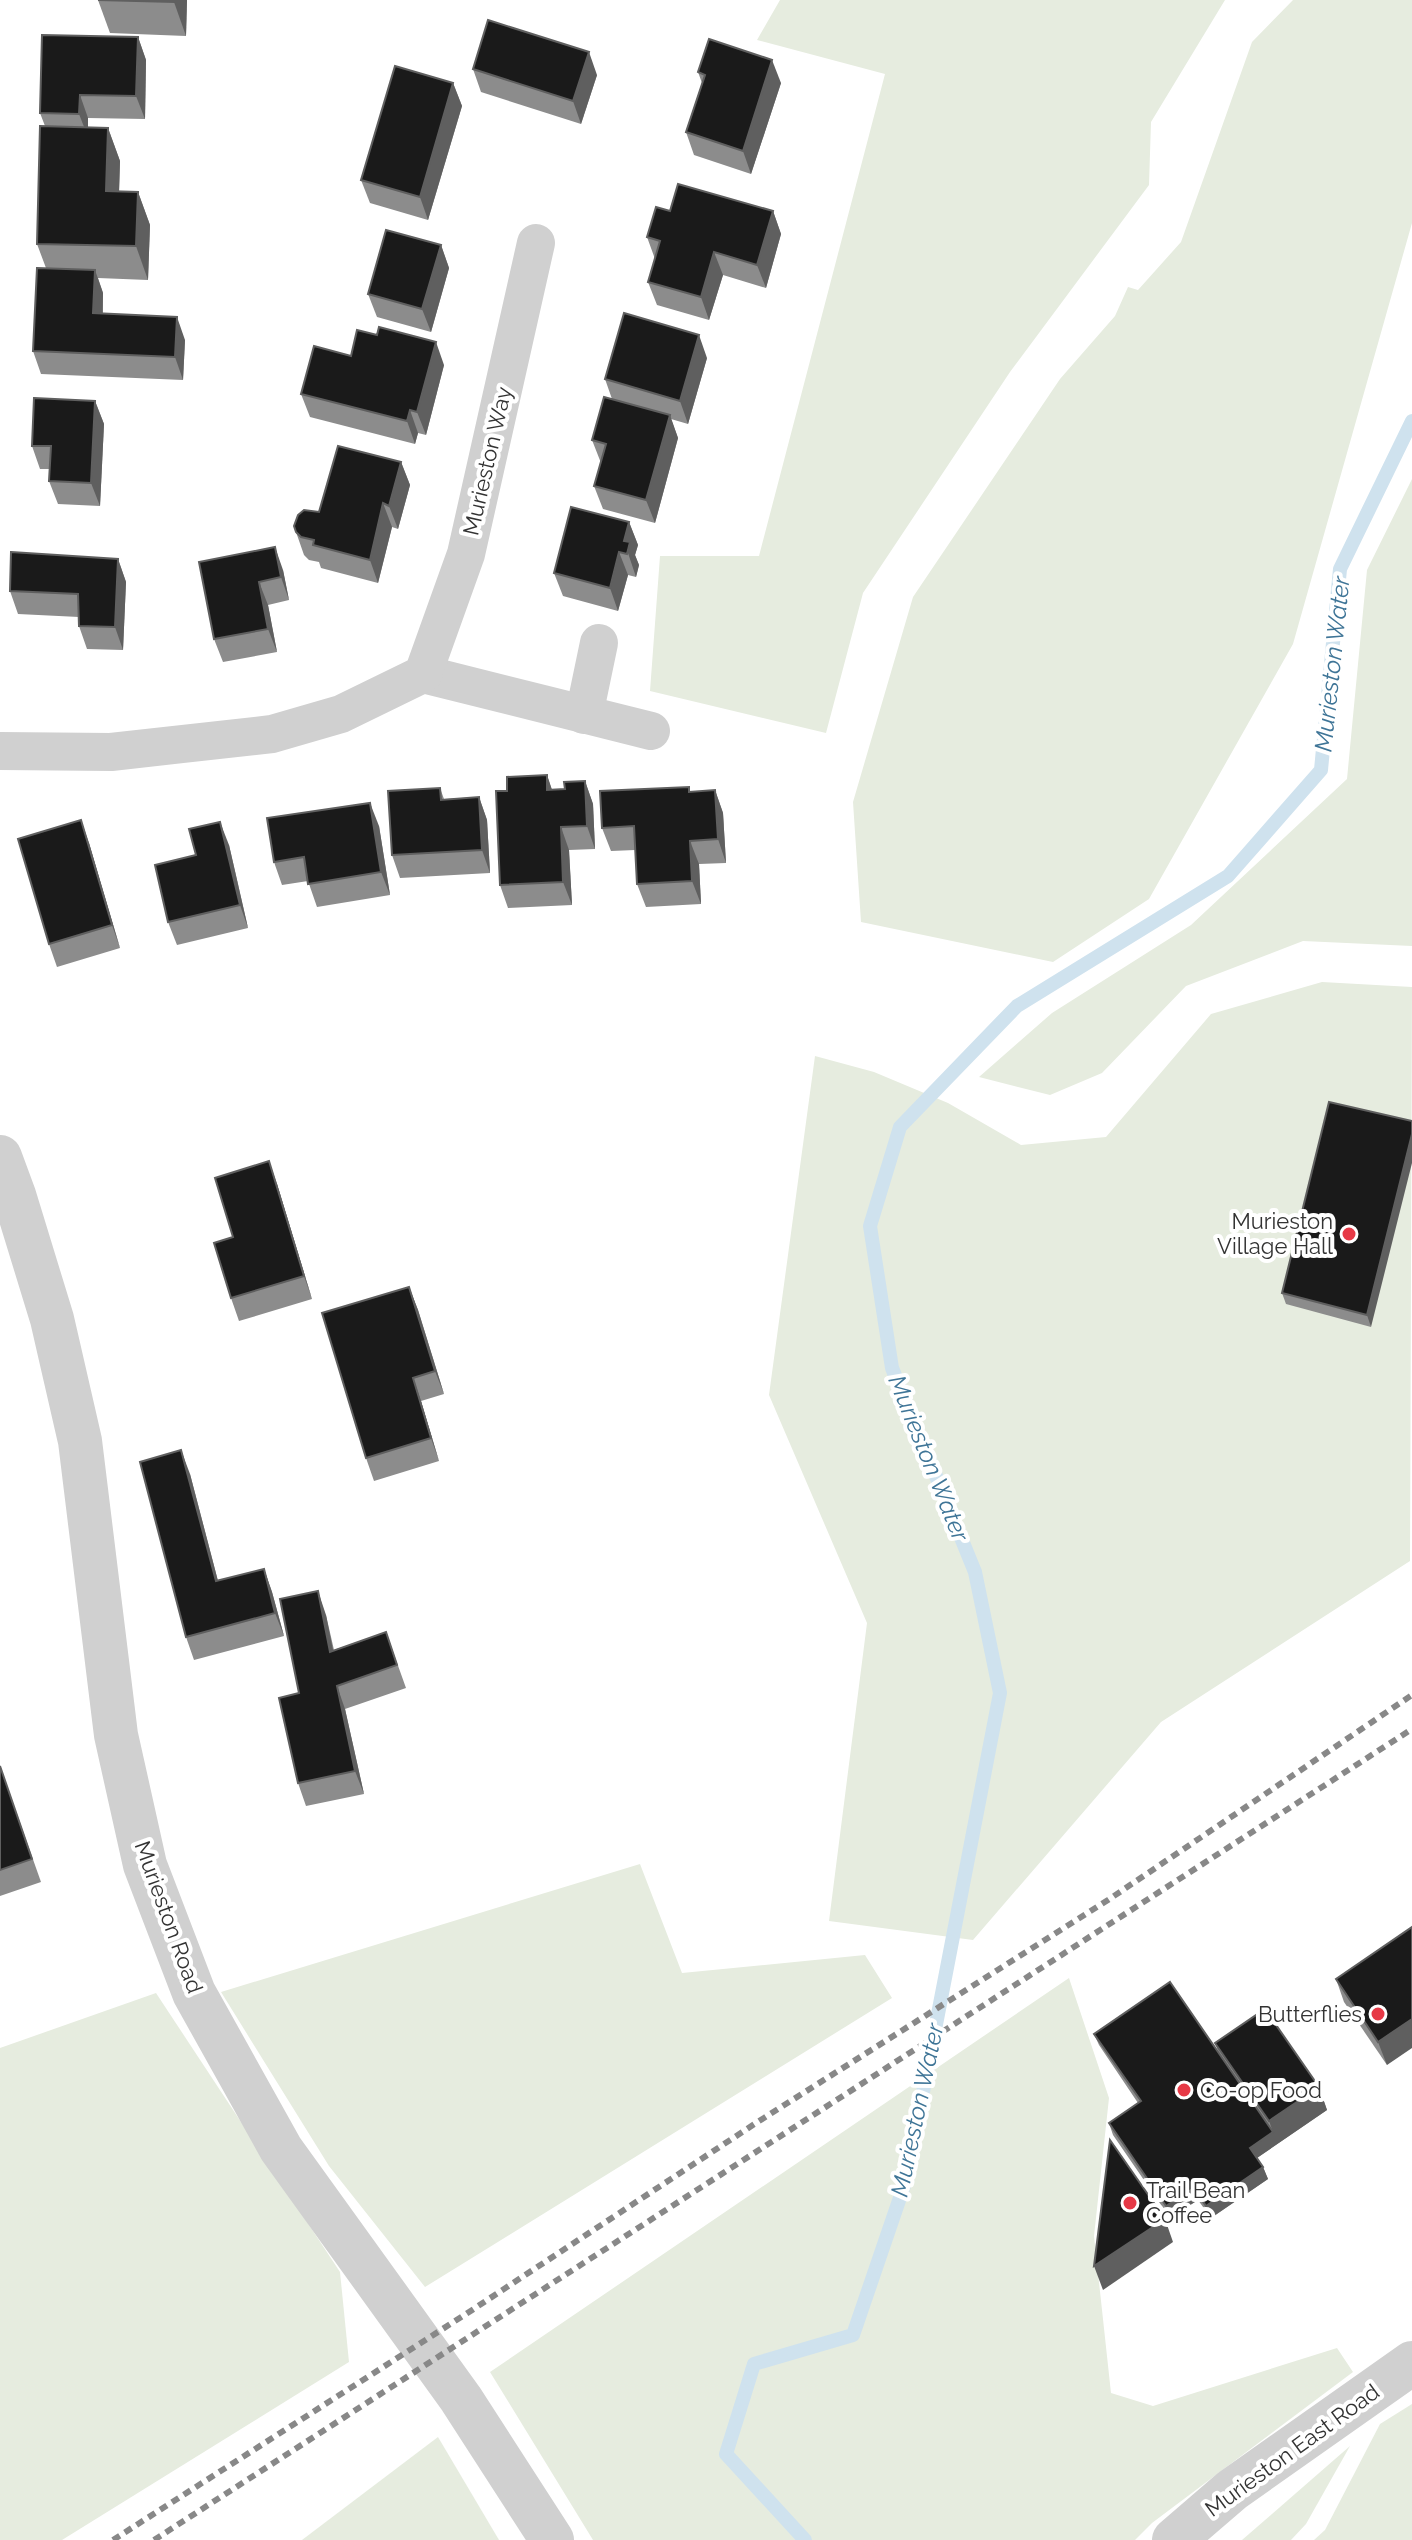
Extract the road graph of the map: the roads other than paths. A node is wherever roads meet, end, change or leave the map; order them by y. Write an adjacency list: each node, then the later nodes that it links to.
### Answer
1 (536, 243): 3 (street, Murieston Way)
2 (599, 643): 4 (street)
3 (423, 674): 4 (street); 6 (street)
4 (584, 715): 5 (street)
5 (651, 731)
6 (0, 751)
7 (0, 1157): 9 (street, Murieston Road)
8 (1412, 2363): 10 (street, Murieston East Road)
9 (552, 2540)
10 (1174, 2540)

